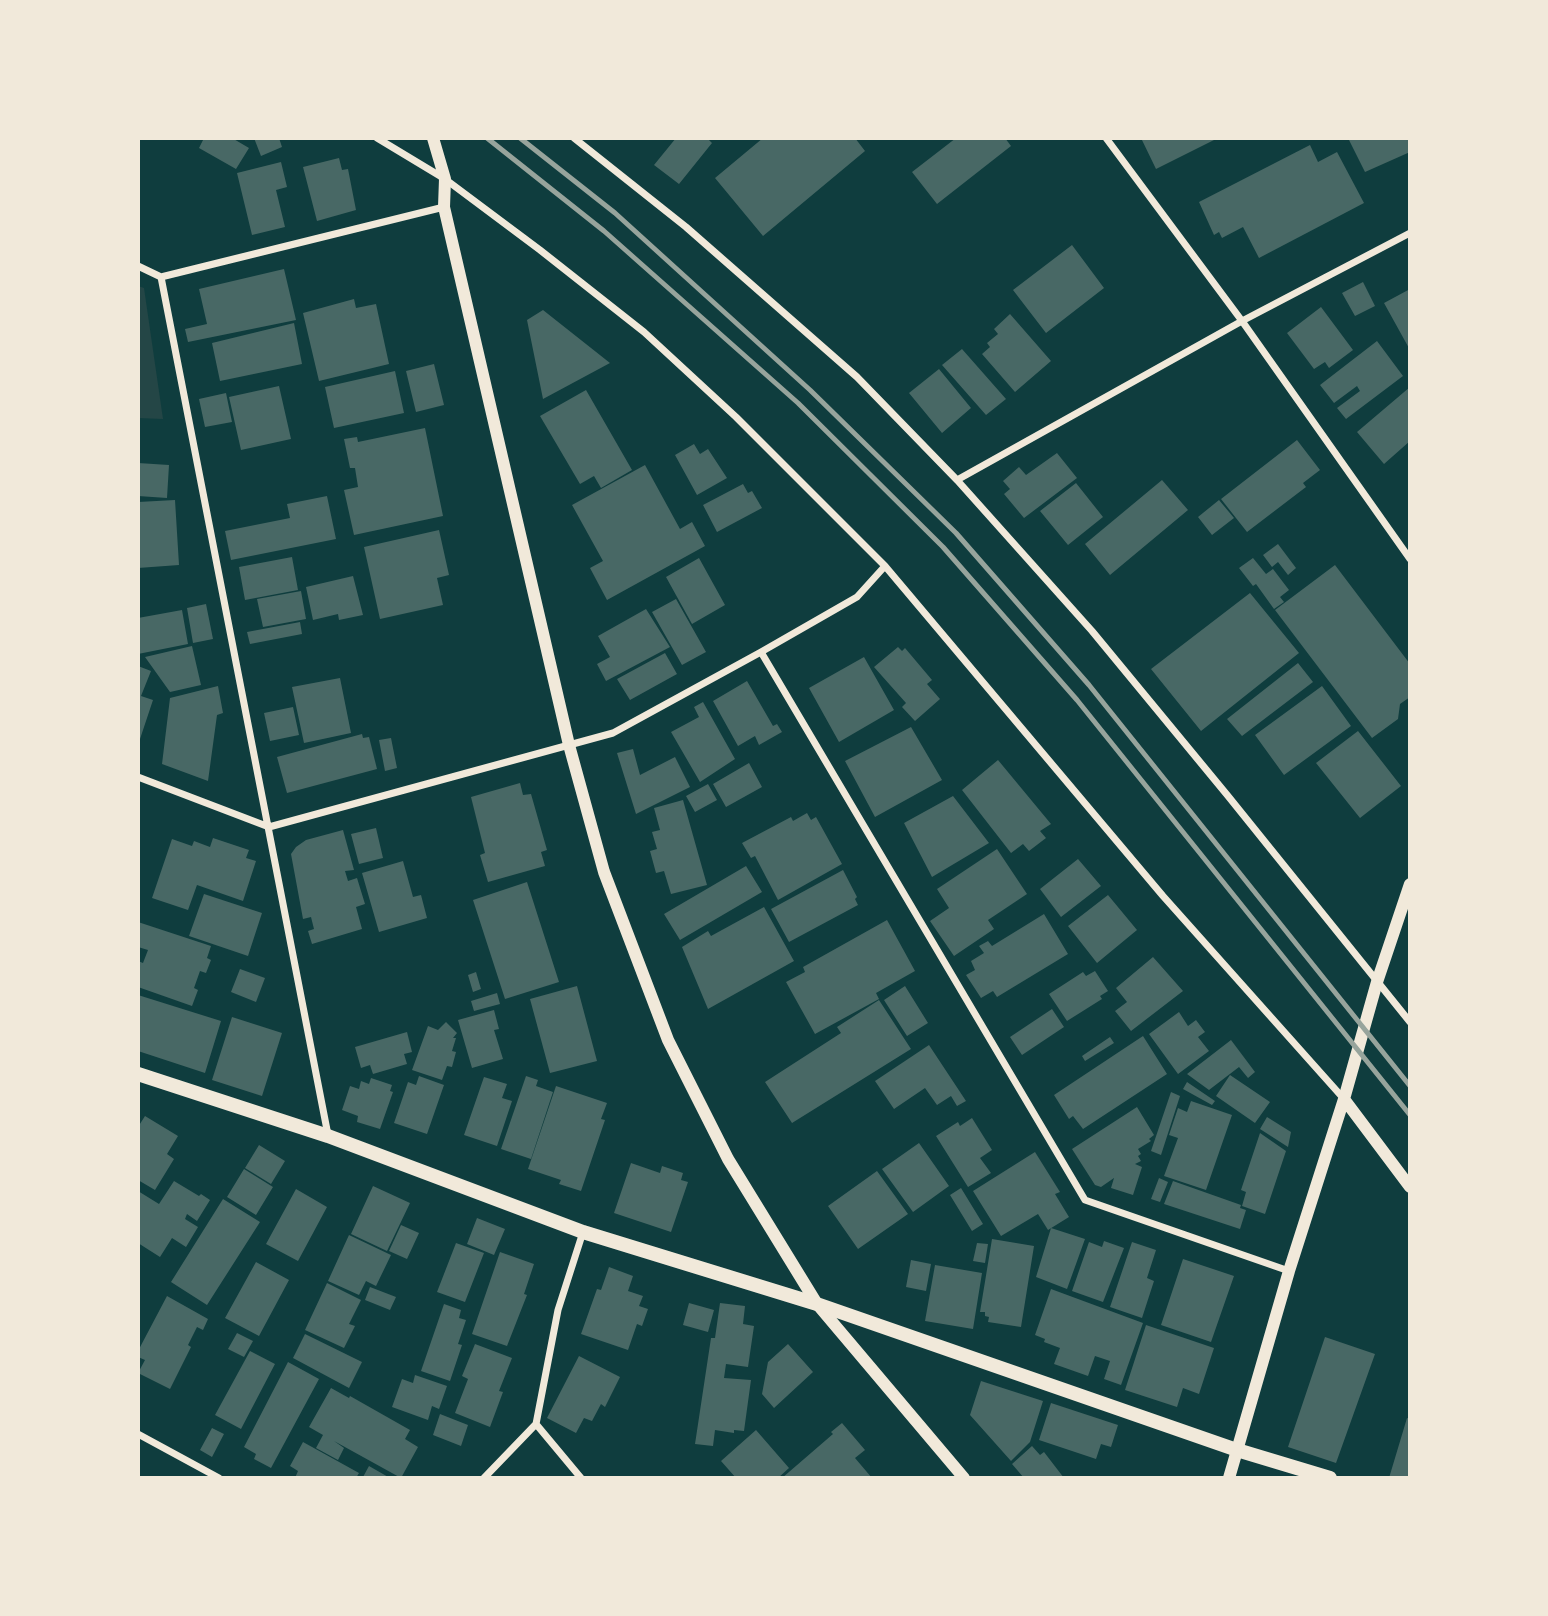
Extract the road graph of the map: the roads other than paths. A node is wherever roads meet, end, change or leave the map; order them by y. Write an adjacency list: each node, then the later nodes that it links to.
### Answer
1 (377, 138): 5 (street)
2 (433, 138): 5 (street)
3 (574, 138): 11 (street)
4 (1106, 138): 10 (street)
5 (445, 178): 6 (street); 13 (street)
6 (444, 207): 9 (street); 15 (street)
7 (1410, 233): 10 (street)
8 (138, 266): 9 (street)
9 (161, 277): 17 (street)
10 (1242, 321): 11 (street); 12 (street)
11 (957, 480): 19 (street)
12 (1410, 559)
13 (886, 566): 14 (street); 22 (street)
14 (761, 652): 15 (street); 26 (street)
15 (569, 745): 17 (street); 27 (street)
16 (138, 777): 17 (street)
17 (269, 827): 23 (street)
18 (1410, 884): 19 (street)
19 (1377, 982): 20 (street); 22 (street)
20 (1410, 1022)
21 (138, 1074): 23 (main road)
22 (1344, 1099): 24 (street); 26 (street)
23 (328, 1136): 25 (main road)
24 (1410, 1187)
25 (583, 1232): 27 (main road); 28 (street)
26 (1289, 1271): 30 (street)
27 (817, 1304): 30 (main road); 34 (street)
28 (536, 1424): 32 (street); 33 (street)
29 (138, 1434): 31 (street)
30 (1237, 1450): 35 (street); 36 (main road)
31 (219, 1478)
32 (484, 1478)
33 (581, 1478)
34 (964, 1478)
35 (1229, 1478)
36 (1330, 1478)

